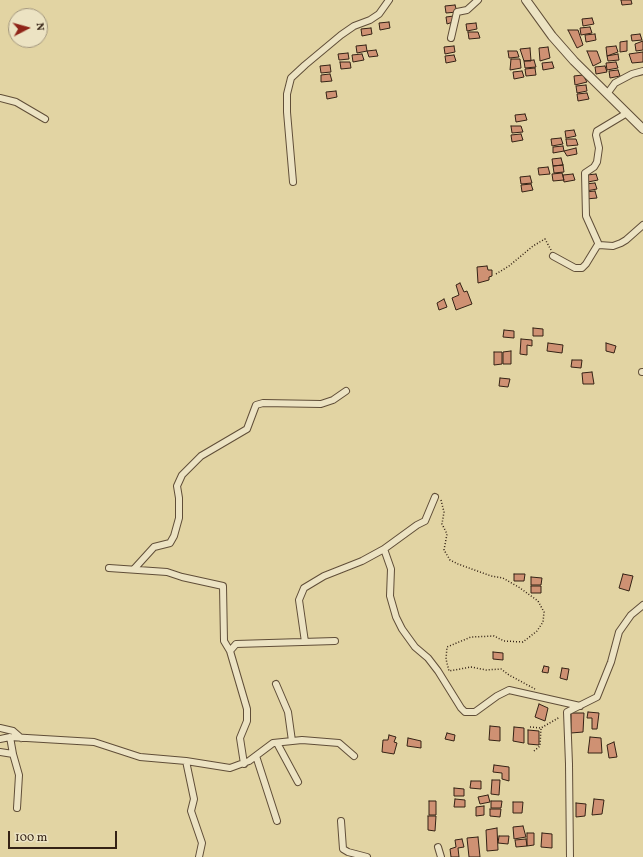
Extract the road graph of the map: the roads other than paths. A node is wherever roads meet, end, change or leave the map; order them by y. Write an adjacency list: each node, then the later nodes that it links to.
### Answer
1 (389, 0): 11 (street)
2 (478, 0): 4 (street)
3 (526, 0): 6 (street)
4 (451, 38)
5 (643, 71): 6 (street)
6 (607, 94): 8 (street)
7 (0, 98): 9 (street)
8 (627, 113): 10 (street); 13 (street)
9 (44, 119)
10 (643, 129)
11 (293, 182)
12 (643, 225): 13 (street)
13 (599, 244): 14 (street)
14 (553, 256)
15 (346, 391): 19 (street)
16 (435, 497): 17 (street)
17 (384, 549): 21 (street); 25 (street)
18 (108, 568): 19 (street)
19 (134, 570): 23 (street)
20 (643, 605): 25 (street)
21 (305, 642): 22 (street); 23 (street)
22 (335, 642)
23 (230, 651): 37 (street)
24 (276, 684): 30 (street)
25 (580, 706): 46 (street)
26 (0, 728): 28 (street)
27 (10, 737): 28 (street); 29 (street); 33 (street)
28 (21, 738): 36 (street)
29 (0, 739)
30 (292, 741): 31 (street); 35 (street)
31 (277, 743): 34 (street); 38 (street)
32 (0, 752): 33 (street)
33 (13, 754): 39 (street)
34 (256, 756): 37 (street); 40 (street)
35 (354, 756)
36 (186, 761): 37 (street); 43 (street)
37 (244, 764)
38 (298, 782)
39 (17, 808)
40 (277, 821)
41 (341, 821): 44 (street)
42 (438, 847): 45 (street)
43 (199, 857)
44 (367, 857)
45 (441, 857)
46 (570, 857)

